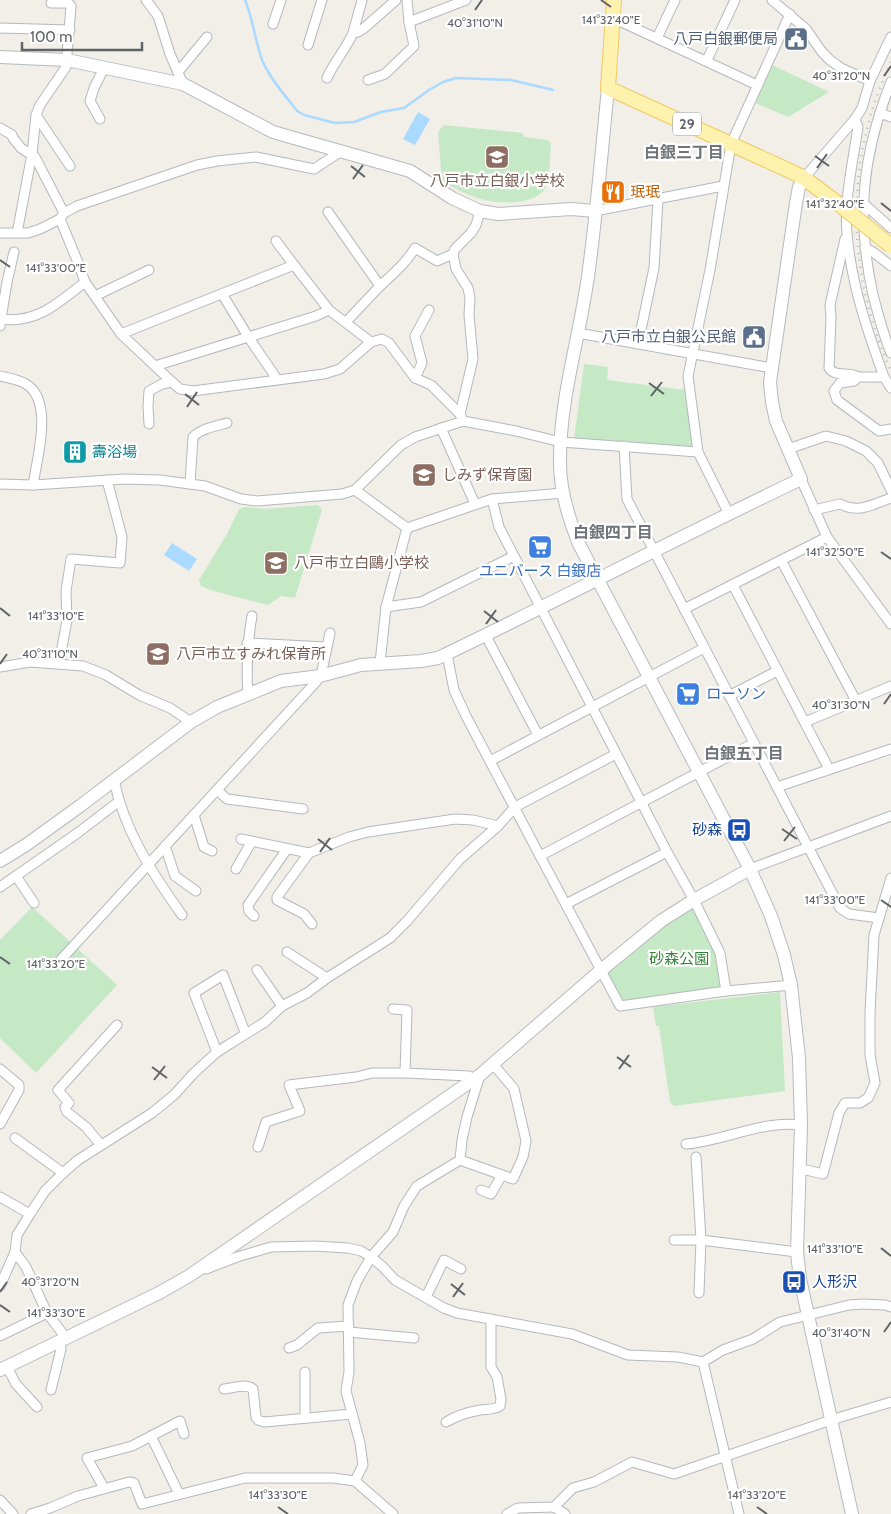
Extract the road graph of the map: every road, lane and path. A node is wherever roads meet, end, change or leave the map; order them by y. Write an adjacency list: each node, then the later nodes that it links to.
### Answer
1 (146, 0): 28 (street)
2 (280, 0): 16 (street)
3 (322, 0): 23 (street)
4 (362, 0): 19 (street)
5 (396, 0): 19 (street)
6 (407, 0): 15 (street)
7 (466, 0): 15 (street)
8 (614, 0): 14 (main road)
9 (675, 0): 21 (street)
10 (735, 0): 26 (street)
11 (772, 0): 13 (street)
12 (51, 3): 18 (street)
13 (790, 14): 31 (street); 33 (street)
14 (613, 18): 21 (street); 34 (main road)
15 (409, 22): 30 (street)
16 (273, 24)
17 (0, 28): 18 (street)
18 (70, 30): 25 (street)
19 (352, 33): 29 (street)
20 (207, 38): 28 (street)
21 (657, 38): 26 (street)
22 (891, 38): 31 (street)
23 (308, 45)
24 (0, 57): 25 (street)
25 (67, 60): 27 (street); 36 (street)
26 (707, 60): 33 (street)
27 (104, 68): 28 (street); 38 (street)
28 (180, 78): 42 (street)
29 (327, 78)
30 (368, 80)
31 (870, 81): 39 (street)
32 (891, 82): 35 (street)
33 (758, 85): 41 (street)
34 (608, 88): 41 (main road, 29); 51 (street)
35 (880, 113): 37 (street); 48 (street)
36 (36, 115): 43 (street); 44 (street)
37 (891, 117)
38 (100, 119)
39 (855, 119): 45 (street); 54 (street)
40 (0, 128): 43 (street)
41 (731, 144): 45 (main road, 29); 46 (street)
42 (340, 152): 49 (street); 52 (street)
43 (32, 154): 52 (street); 56 (street)
44 (70, 166)
45 (804, 178): 58 (main road, 29, bridge); 81 (street)
46 (723, 186): 47 (street); 79 (street)
47 (658, 200): 51 (street); 77 (street)
48 (863, 204): 53 (street); 59 (street)
49 (480, 211): 51 (street); 61 (street)
50 (328, 212): 66 (street)
51 (595, 212): 73 (street)
52 (62, 216): 56 (street); 65 (street)
53 (891, 228)
54 (847, 232): 83 (street); 84 (street)
55 (0, 233): 56 (street)
56 (17, 233)
57 (276, 241): 62 (street)
58 (891, 246)
59 (865, 248): 63 (street); 78 (street)
60 (14, 252): 71 (street)
61 (454, 254): 66 (street); 89 (street)
62 (294, 265): 67 (street); 69 (street)
63 (891, 266)
64 (149, 270): 68 (street)
65 (85, 282): 68 (street); 71 (street)
66 (380, 286): 72 (street)
67 (222, 294): 74 (street); 75 (street)
68 (95, 296): 74 (street)
69 (329, 310): 72 (street); 75 (street)
70 (429, 310): 85 (street)
71 (1, 320)
72 (346, 322): 76 (street)
73 (578, 333): 77 (street); 94 (street)
74 (121, 334): 80 (street)
75 (249, 338): 80 (street); 86 (street)
76 (372, 342): 85 (street); 86 (street)
77 (638, 344): 79 (street)
78 (891, 353)
79 (692, 354): 81 (street); 97 (street)
80 (155, 366): 87 (street)
81 (772, 368): 96 (street)
82 (0, 376): 102 (street)
83 (858, 377): 84 (street); 93 (street)
84 (884, 377): 88 (street)
85 (415, 378): 89 (street)
86 (277, 379): 87 (street)
87 (172, 382): 91 (street)
88 (891, 388)
89 (461, 417): 92 (street); 94 (street)
90 (228, 423): 101 (street)
91 (149, 424)
92 (441, 428): 103 (street); 108 (street)
93 (891, 429)
94 (561, 442): 95 (street); 105 (street)
95 (624, 446): 97 (street); 113 (street)
96 (788, 449): 98 (street); 104 (street)
97 (698, 452): 110 (street)
98 (801, 479): 109 (street); 110 (street)
99 (107, 480): 101 (street); 102 (street); 130 (street)
100 (0, 484): 102 (street)
101 (190, 484): 103 (street)
102 (33, 485)
103 (355, 490): 111 (street)
104 (891, 490)
105 (563, 493): 107 (street); 116 (street)
106 (891, 498): 109 (street)
107 (492, 499): 108 (street); 114 (street)
108 (474, 504): 111 (street)
109 (814, 510): 112 (street)
110 (729, 514): 113 (street)
111 (407, 528): 118 (street)
112 (827, 537): 115 (street); 122 (street)
113 (654, 552): 116 (street); 120 (street)
114 (514, 556): 118 (street); 119 (street)
115 (781, 560): 117 (street); 138 (street)
116 (597, 581): 119 (street); 134 (street)
117 (733, 585): 120 (street); 132 (street)
118 (386, 607): 129 (street)
119 (541, 609): 124 (street); 139 (street)
120 (684, 609): 127 (street)
121 (252, 616): 125 (street)
122 (891, 624)
123 (330, 633): 126 (street)
124 (486, 636): 128 (street); 142 (street)
125 (247, 644): 126 (street); 136 (street)
126 (326, 647): 133 (street)
127 (704, 648): 134 (street); 137 (street)
128 (447, 654): 129 (street); 146 (street)
129 (380, 663): 133 (street)
130 (59, 664): 131 (street); 140 (street)
131 (0, 667)
132 (777, 671): 137 (street); 141 (street)
133 (320, 676): 136 (street); 151 (street)
134 (647, 677): 139 (street); 148 (street)
135 (891, 686): 138 (street)
136 (248, 694): 140 (street)
137 (729, 696): 143 (street)
138 (856, 701): 141 (street)
139 (591, 706): 142 (street); 145 (street)
140 (191, 722): 149 (street)
141 (805, 722): 147 (street)
142 (538, 735): 146 (street)
143 (754, 743): 148 (street); 150 (street)
144 (891, 750): 147 (street)
145 (616, 754): 153 (street); 154 (street)
146 (490, 761): 154 (street)
147 (829, 769): 150 (street)
148 (698, 773): 153 (street); 170 (street)
149 (114, 780): 152 (street); 168 (street)
150 (777, 787): 162 (street)
151 (217, 790): 155 (street); 156 (street)
152 (118, 802): 169 (street); 172 (street)
153 (642, 802): 165 (street); 167 (street)
154 (515, 807): 158 (street); 167 (street)
155 (303, 809)
156 (194, 815): 161 (street); 164 (street)
157 (891, 816): 162 (street)
158 (498, 826): 166 (street); 187 (street)
159 (241, 839): 160 (street)
160 (252, 841): 163 (street); 171 (street)
161 (165, 846): 169 (street); 175 (street)
162 (808, 846): 170 (street); 181 (street)
163 (287, 849): 166 (street); 180 (street)
164 (212, 851)
165 (667, 852): 176 (street); 178 (street)
166 (309, 853): 182 (street)
167 (540, 856): 178 (street)
168 (0, 861)
169 (149, 864): 179 (street); 184 (street)
170 (750, 869): 176 (street); 188 (street)
171 (236, 870)
172 (16, 876): 174 (street); 177 (street)
173 (891, 878): 181 (street)
174 (0, 887)
175 (196, 891)
176 (694, 900): 186 (street); 189 (street)
177 (34, 902)
178 (566, 904): 186 (street)
179 (182, 915)
180 (254, 916)
181 (879, 918): 207 (street)
182 (312, 924)
183 (287, 952): 187 (street)
184 (56, 965)
185 (257, 970): 190 (street)
186 (600, 971): 189 (street); 195 (street)
187 (327, 978): 190 (street)
188 (791, 985): 189 (street); 200 (street)
189 (726, 991)
190 (282, 1006): 193 (street)
191 (392, 1009): 197 (street)
192 (117, 1025): 203 (street)
193 (245, 1032): 194 (street); 194 (street)
194 (217, 1052): 203 (street)
195 (493, 1064): 198 (street); 209 (street)
196 (0, 1069): 199 (street)
197 (405, 1072): 198 (street); 204 (street)
198 (476, 1077): 206 (street); 219 (street)
199 (0, 1124)
200 (801, 1125): 202 (street); 216 (street)
201 (15, 1138): 208 (street)
202 (686, 1144)
203 (101, 1145): 208 (street)
204 (258, 1147)
205 (696, 1157): 214 (street)
206 (460, 1160): 209 (street); 217 (street)
207 (806, 1170)
208 (63, 1173): 212 (street)
209 (502, 1175): 210 (street)
210 (481, 1190)
211 (0, 1197): 212 (street)
212 (30, 1214): 215 (street)
213 (674, 1240): 214 (street)
214 (700, 1240): 216 (street); 221 (street)
215 (15, 1252): 220 (street); 224 (street)
216 (797, 1252): 225 (street)
217 (371, 1257): 219 (street); 222 (street); 227 (street)
218 (461, 1269): 222 (street)
219 (188, 1276): 230 (street)
220 (0, 1286)
221 (699, 1293)
222 (426, 1297): 226 (street)
223 (891, 1307): 225 (street)
224 (48, 1313): 228 (street); 230 (street)
225 (809, 1316): 232 (street); 241 (street)
226 (492, 1319): 232 (street); 242 (street)
227 (349, 1329): 229 (street); 231 (street); 239 (street)
228 (0, 1336)
229 (414, 1338)
230 (63, 1340): 233 (street); 236 (street)
231 (289, 1348)
232 (703, 1362): 245 (street)
233 (3, 1369): 238 (street)
234 (304, 1372): 240 (street)
235 (224, 1389): 240 (street)
236 (51, 1390)
237 (891, 1402): 241 (street)
238 (37, 1407)
239 (352, 1414): 240 (street); 246 (street)
240 (305, 1418)
241 (831, 1420): 245 (street); 257 (street)
242 (446, 1422)
243 (184, 1434): 244 (street)
244 (151, 1436): 247 (street); 248 (street)
245 (725, 1456): 250 (street); 256 (street)
246 (356, 1481): 248 (street); 253 (street)
247 (104, 1488): 248 (street); 252 (street)
248 (179, 1494)
249 (0, 1500): 251 (street)
250 (554, 1507): 254 (street); 255 (street)
251 (13, 1514)
252 (31, 1514)
253 (393, 1514)
254 (507, 1514)
255 (565, 1514)
256 (739, 1514)
257 (852, 1514)

